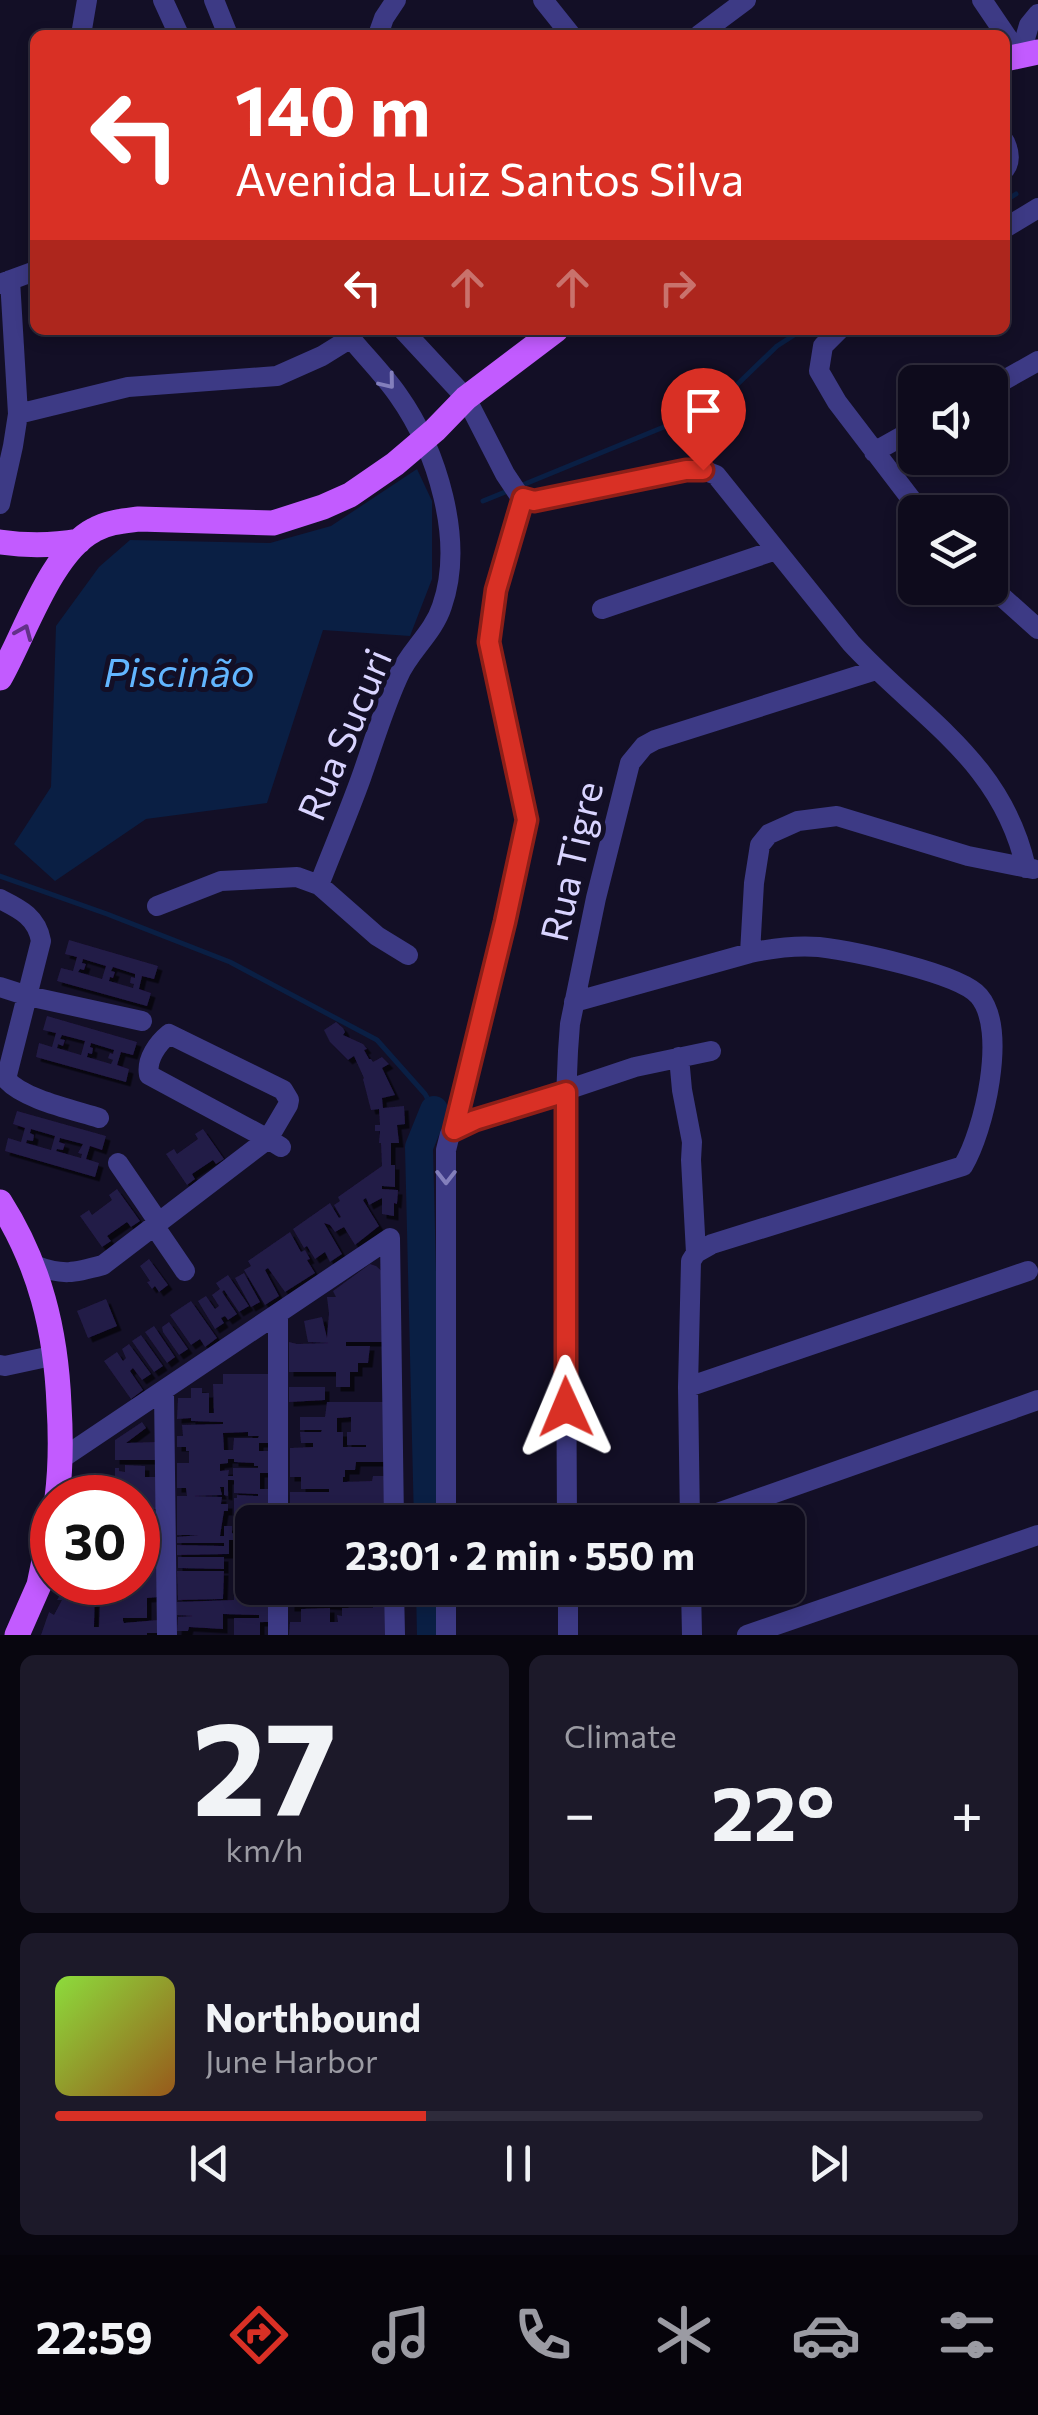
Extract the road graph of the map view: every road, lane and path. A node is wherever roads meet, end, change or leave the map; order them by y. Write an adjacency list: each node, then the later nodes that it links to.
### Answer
1 (87, 0): 9 (street)
2 (163, 0): 10 (street)
3 (214, 0): 11 (street)
4 (396, 0): 12 (street)
5 (543, 0): 13 (street)
6 (746, 0): 14 (street)
7 (982, 0): 15 (street)
8 (1038, 14): 16 (street)
9 (82, 30)
10 (177, 30)
11 (226, 30)
12 (380, 30)
13 (564, 30)
14 (706, 30)
15 (1003, 30)
16 (1021, 56)
17 (1038, 208): 18 (street)
18 (1010, 225)
19 (30, 273): 20 (street)
20 (5, 282): 29 (street)
21 (347, 335): 29 (street)
22 (349, 335): 30 (street, Rua Sucuri, one-way to 30)
23 (407, 335): 28 (street)
24 (549, 335): 28 (main road)
25 (834, 335): 32 (street)
26 (1036, 369): 27 (street)
27 (1008, 381)
28 (462, 402): 30 (main road); 34 (street)
29 (18, 414): 35 (street)
30 (429, 435): 36 (main road); 47 (street, Rua Sucuri)
31 (898, 439): 32 (street)
32 (874, 452): 33 (street)
33 (908, 495)
34 (523, 498): 39 (street); 60 (street)
35 (0, 504)
36 (78, 540): 38 (main road); 40 (main road)
37 (0, 542): 38 (main road)
38 (35, 546): 40 (main road)
39 (776, 550): 42 (street); 44 (street)
40 (46, 584): 45 (main road, one-way to 40)
41 (1008, 602): 43 (street)
42 (602, 609)
43 (1038, 629)
44 (876, 670): 46 (street); 54 (street, Rua Tigre)
45 (0, 678)
46 (1032, 869): 50 (street)
47 (319, 885): 49 (street); 51 (street)
48 (0, 898): 53 (street)
49 (157, 906)
50 (750, 953): 54 (street); 65 (street)
51 (408, 955)
52 (0, 987): 53 (street)
53 (28, 996): 55 (street); 59 (street)
54 (574, 1002): 58 (street, Rua Tigre)
55 (142, 1021)
56 (711, 1051): 57 (street)
57 (679, 1057): 58 (street); 65 (street)
58 (566, 1092): 60 (street); 80 (street, Rua Tigre)
59 (98, 1118)
60 (454, 1130): 79 (street, one-way to 79)
61 (275, 1143): 61 (street); 64 (street)
62 (118, 1163): 64 (street)
63 (0, 1202): 66 (main road)
64 (157, 1225): 66 (street); 67 (street)
65 (704, 1248): 72 (street)
66 (34, 1265): 70 (main road)
67 (184, 1271)
68 (1028, 1271): 72 (street)
69 (278, 1314): 73 (street); 77 (street); 78 (street)
70 (56, 1355): 71 (street); 75 (main road)
71 (2, 1367)
72 (688, 1387): 81 (street)
73 (164, 1391): 75 (street); 91 (street)
74 (1038, 1400): 82 (street)
75 (61, 1459): 76 (main road)
76 (59, 1475)
77 (278, 1505)
78 (394, 1505)
79 (446, 1505)
80 (567, 1505)
81 (691, 1505)
82 (739, 1505)
83 (1038, 1535): 97 (street)
84 (30, 1605): 90 (main road)
85 (278, 1605): 92 (street)
86 (394, 1605): 93 (street)
87 (446, 1605): 94 (street)
88 (568, 1605): 95 (street)
89 (691, 1605): 96 (street)
90 (17, 1635)
91 (167, 1635)
92 (278, 1635)
93 (395, 1635)
94 (446, 1635)
95 (568, 1635)
96 (692, 1635)
97 (747, 1635)

